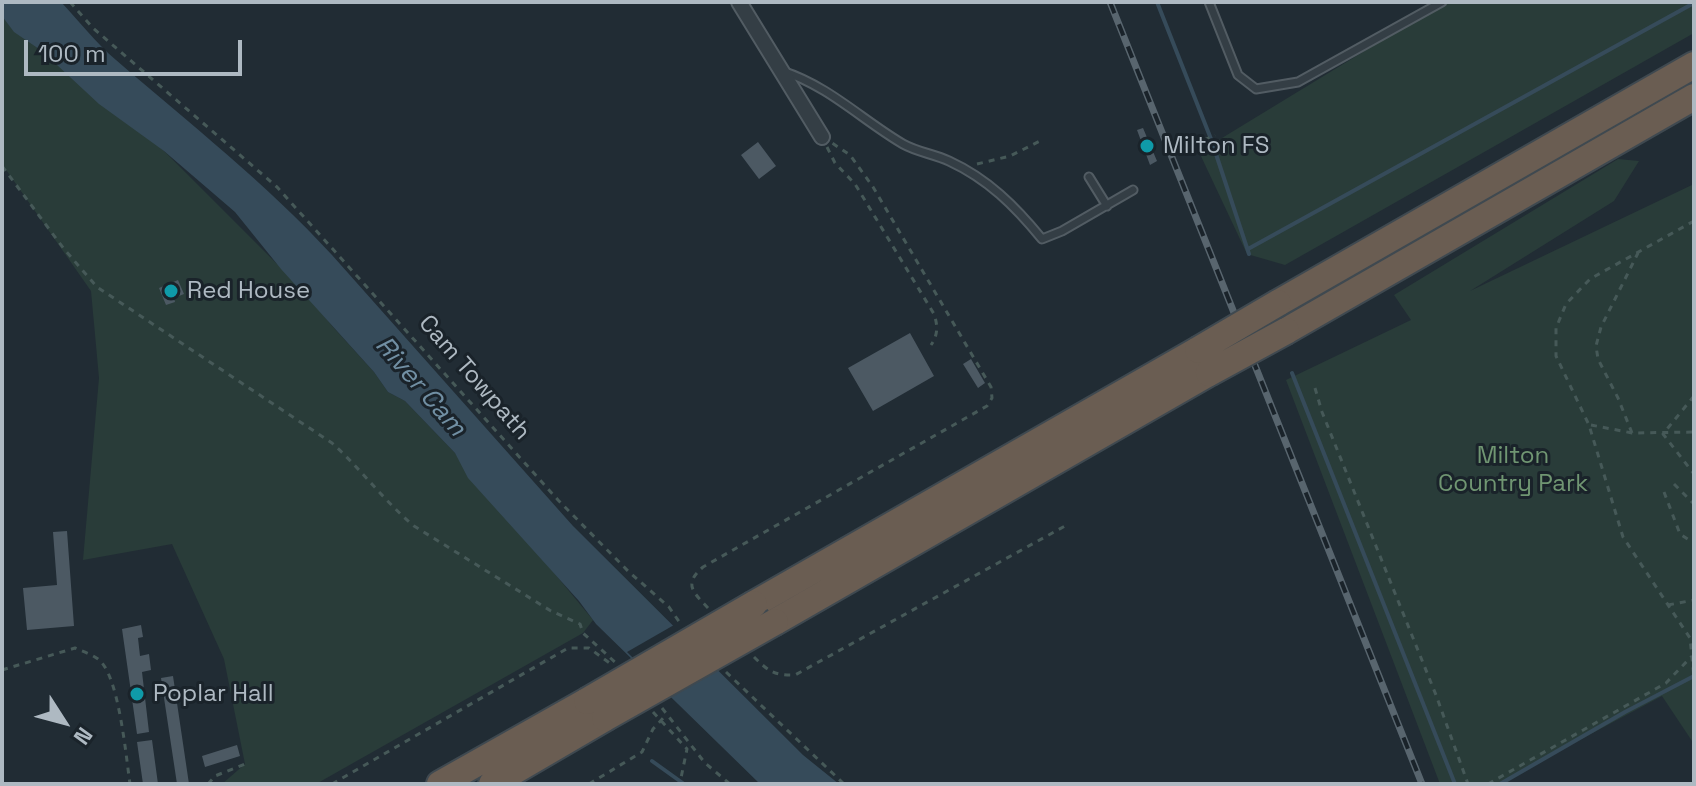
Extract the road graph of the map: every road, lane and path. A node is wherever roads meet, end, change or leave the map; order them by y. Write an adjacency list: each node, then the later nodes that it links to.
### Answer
1 (70, 2): 36 (path, Cam Towpath)
2 (739, 2): 6 (street)
3 (1209, 2): 4 (lane)
4 (1442, 2)
5 (1694, 65): 20 (highway, bridge)
6 (780, 70): 9 (street); 13 (lane)
7 (1694, 97): 20 (highway, bridge)
8 (1215, 135): 10 (path)
9 (822, 137): 19 (path); 35 (path)
10 (1204, 140)
11 (1040, 141): 13 (path)
12 (2, 166): 43 (path)
13 (962, 167): 16 (lane)
14 (1089, 177): 16 (lane)
15 (1133, 190): 16 (lane)
16 (1107, 206)
17 (1694, 221): 18 (path)
18 (1638, 253): 23 (path); 25 (path)
19 (931, 345)
20 (1203, 362): 46 (highway, bridge); 46 (highway, bridge)
21 (1315, 388): 56 (path)
22 (1694, 396): 26 (path)
23 (1589, 425): 25 (path); 34 (path)
24 (1694, 432): 26 (path)
25 (1632, 433): 26 (path)
26 (1663, 434): 27 (path)
27 (1694, 474)
28 (1674, 484): 30 (path)
29 (1664, 492): 32 (path)
30 (1694, 504)
31 (1065, 526): 38 (path)
32 (1694, 543)
33 (1694, 600): 34 (path)
34 (1668, 605): 37 (path)
35 (714, 615)
36 (684, 630)
37 (1692, 637): 39 (path)
38 (747, 649)
39 (1691, 657): 41 (path); 57 (path)
40 (717, 663): 55 (path)
41 (1694, 669): 44 (path)
42 (2, 670): 49 (path)
43 (623, 670)
44 (1694, 678)
45 (656, 703): 47 (path)
46 (596, 710): 51 (highway); 52 (highway)
47 (667, 714): 53 (path); 54 (path)
48 (245, 764): 50 (path)
49 (130, 784)
50 (208, 784)
51 (440, 784)
52 (492, 784)
53 (589, 784)
54 (730, 784)
55 (844, 784)
56 (1468, 784)
57 (1488, 784)

